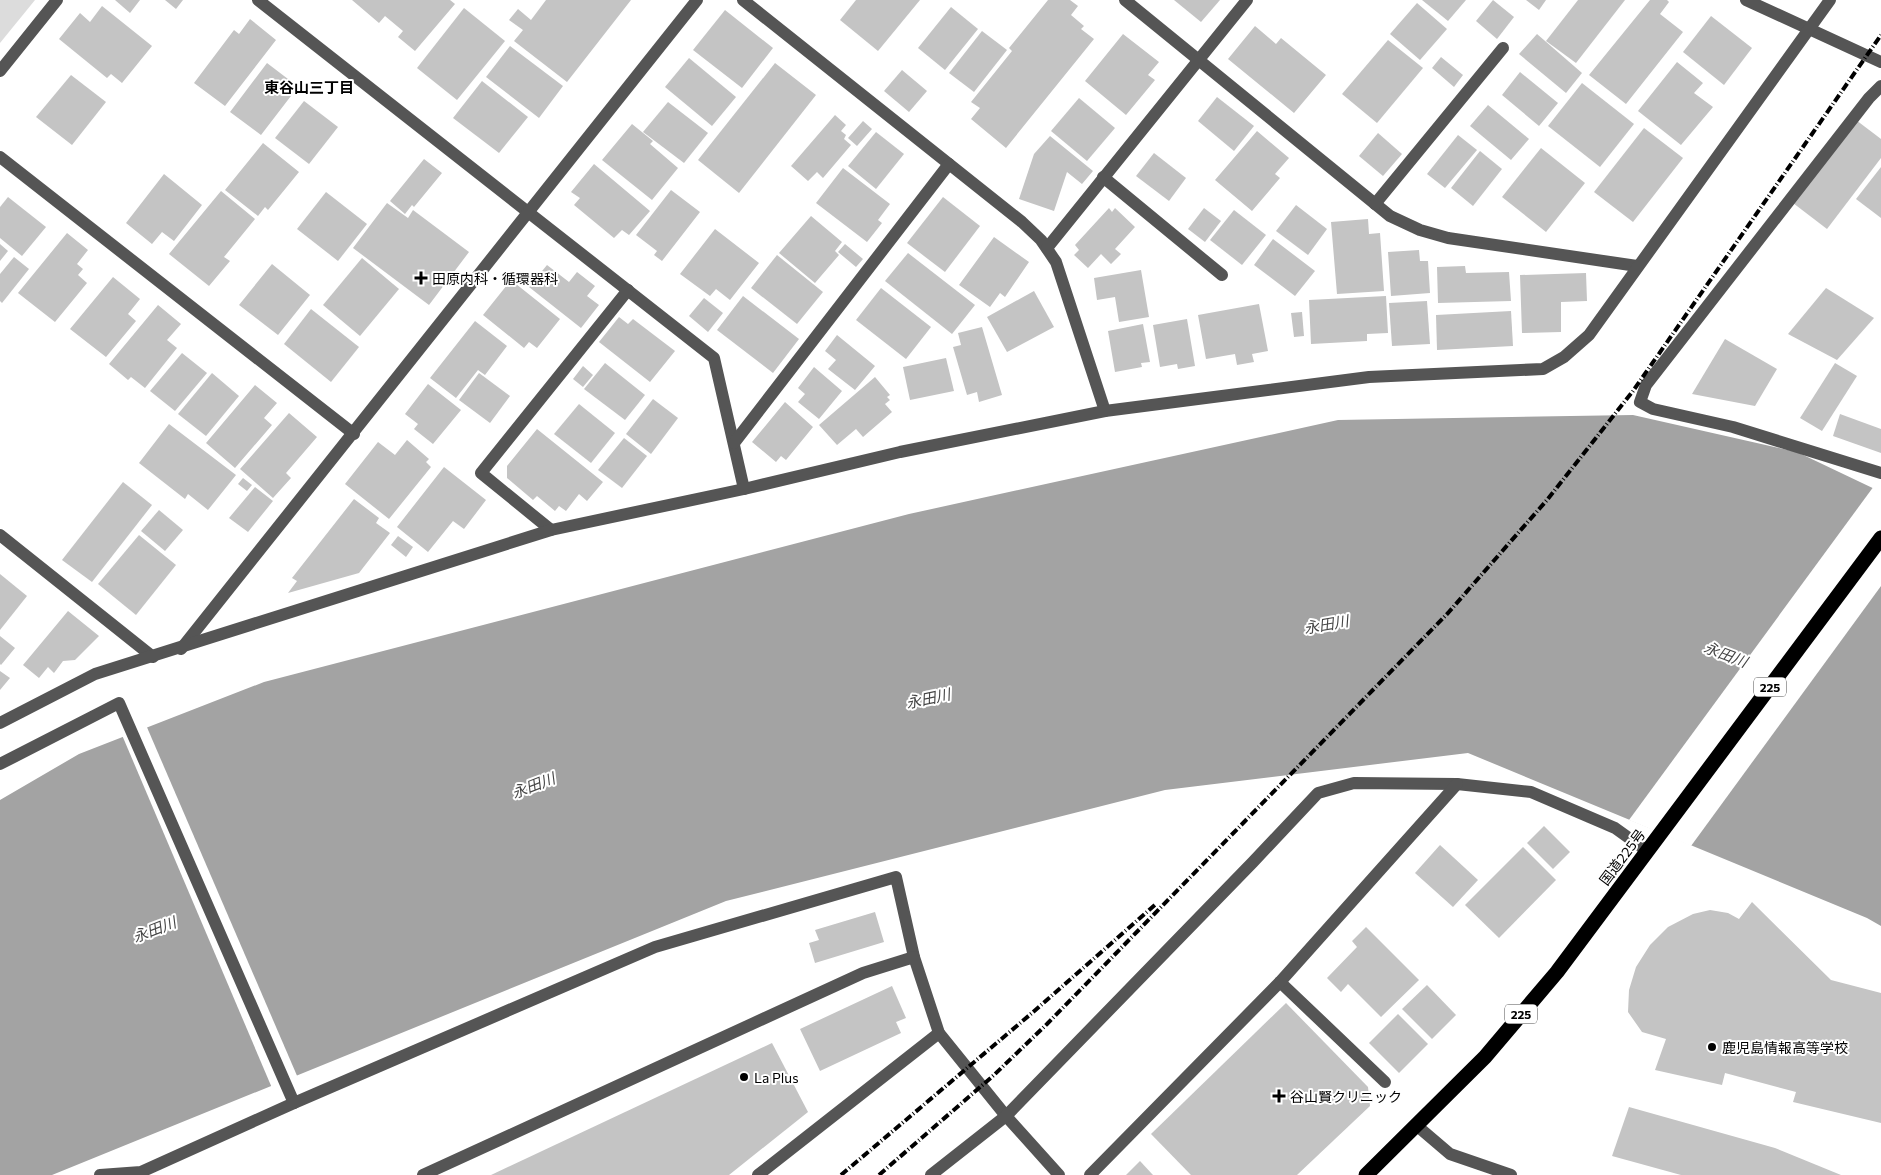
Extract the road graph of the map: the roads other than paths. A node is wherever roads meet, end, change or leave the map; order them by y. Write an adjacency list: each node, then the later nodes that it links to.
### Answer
1 (57, 0): 13 (street)
2 (258, 0): 19 (street)
3 (697, 0): 19 (street)
4 (743, 0): 16 (street)
5 (1125, 0): 11 (street)
6 (1247, 0): 11 (street)
7 (1746, 0): 9 (street)
8 (1830, 0): 9 (street)
9 (1809, 29): 12 (street); 21 (street)
10 (1503, 48): 18 (street)
11 (1198, 61): 17 (street); 18 (street)
12 (1881, 62)
13 (0, 71)
14 (1881, 86): 27 (street)
15 (0, 157): 25 (street)
16 (949, 164): 20 (street); 26 (street)
17 (1103, 177): 20 (street); 22 (street)
18 (1375, 204): 21 (street)
19 (528, 212): 23 (street); 25 (street)
20 (1047, 248): 24 (street)
21 (1637, 266): 24 (street)
22 (1222, 275)
23 (628, 290): 26 (street); 29 (street)
24 (1105, 412): 28 (street)
25 (354, 434): 32 (street)
26 (734, 443): 28 (street)
27 (1881, 473)
28 (744, 489): 29 (street)
29 (551, 530): 32 (street)
30 (0, 535): 33 (street)
31 (1881, 538): 37 (highway, 国道225号 / 225)
32 (181, 648): 33 (street)
33 (153, 657): 34 (street)
34 (0, 723)
35 (0, 764): 42 (street)
36 (1457, 784): 37 (street); 39 (street); 43 (street)
37 (1647, 851): 44 (highway, 国道225号 / 225)
38 (914, 957): 40 (street); 42 (street); 47 (street)
39 (1280, 982): 41 (street); 51 (street)
40 (939, 1033): 43 (street); 48 (street)
41 (1386, 1082)
42 (294, 1102): 45 (street)
43 (1006, 1116): 49 (street); 50 (street)
44 (1416, 1125): 52 (highway, 国道225号 / 225); 53 (street)
45 (141, 1173): 46 (street)
46 (100, 1175)
47 (423, 1175)
48 (758, 1175)
49 (931, 1175)
50 (1059, 1175)
51 (1090, 1175)
52 (1366, 1175)
53 (1511, 1175)

